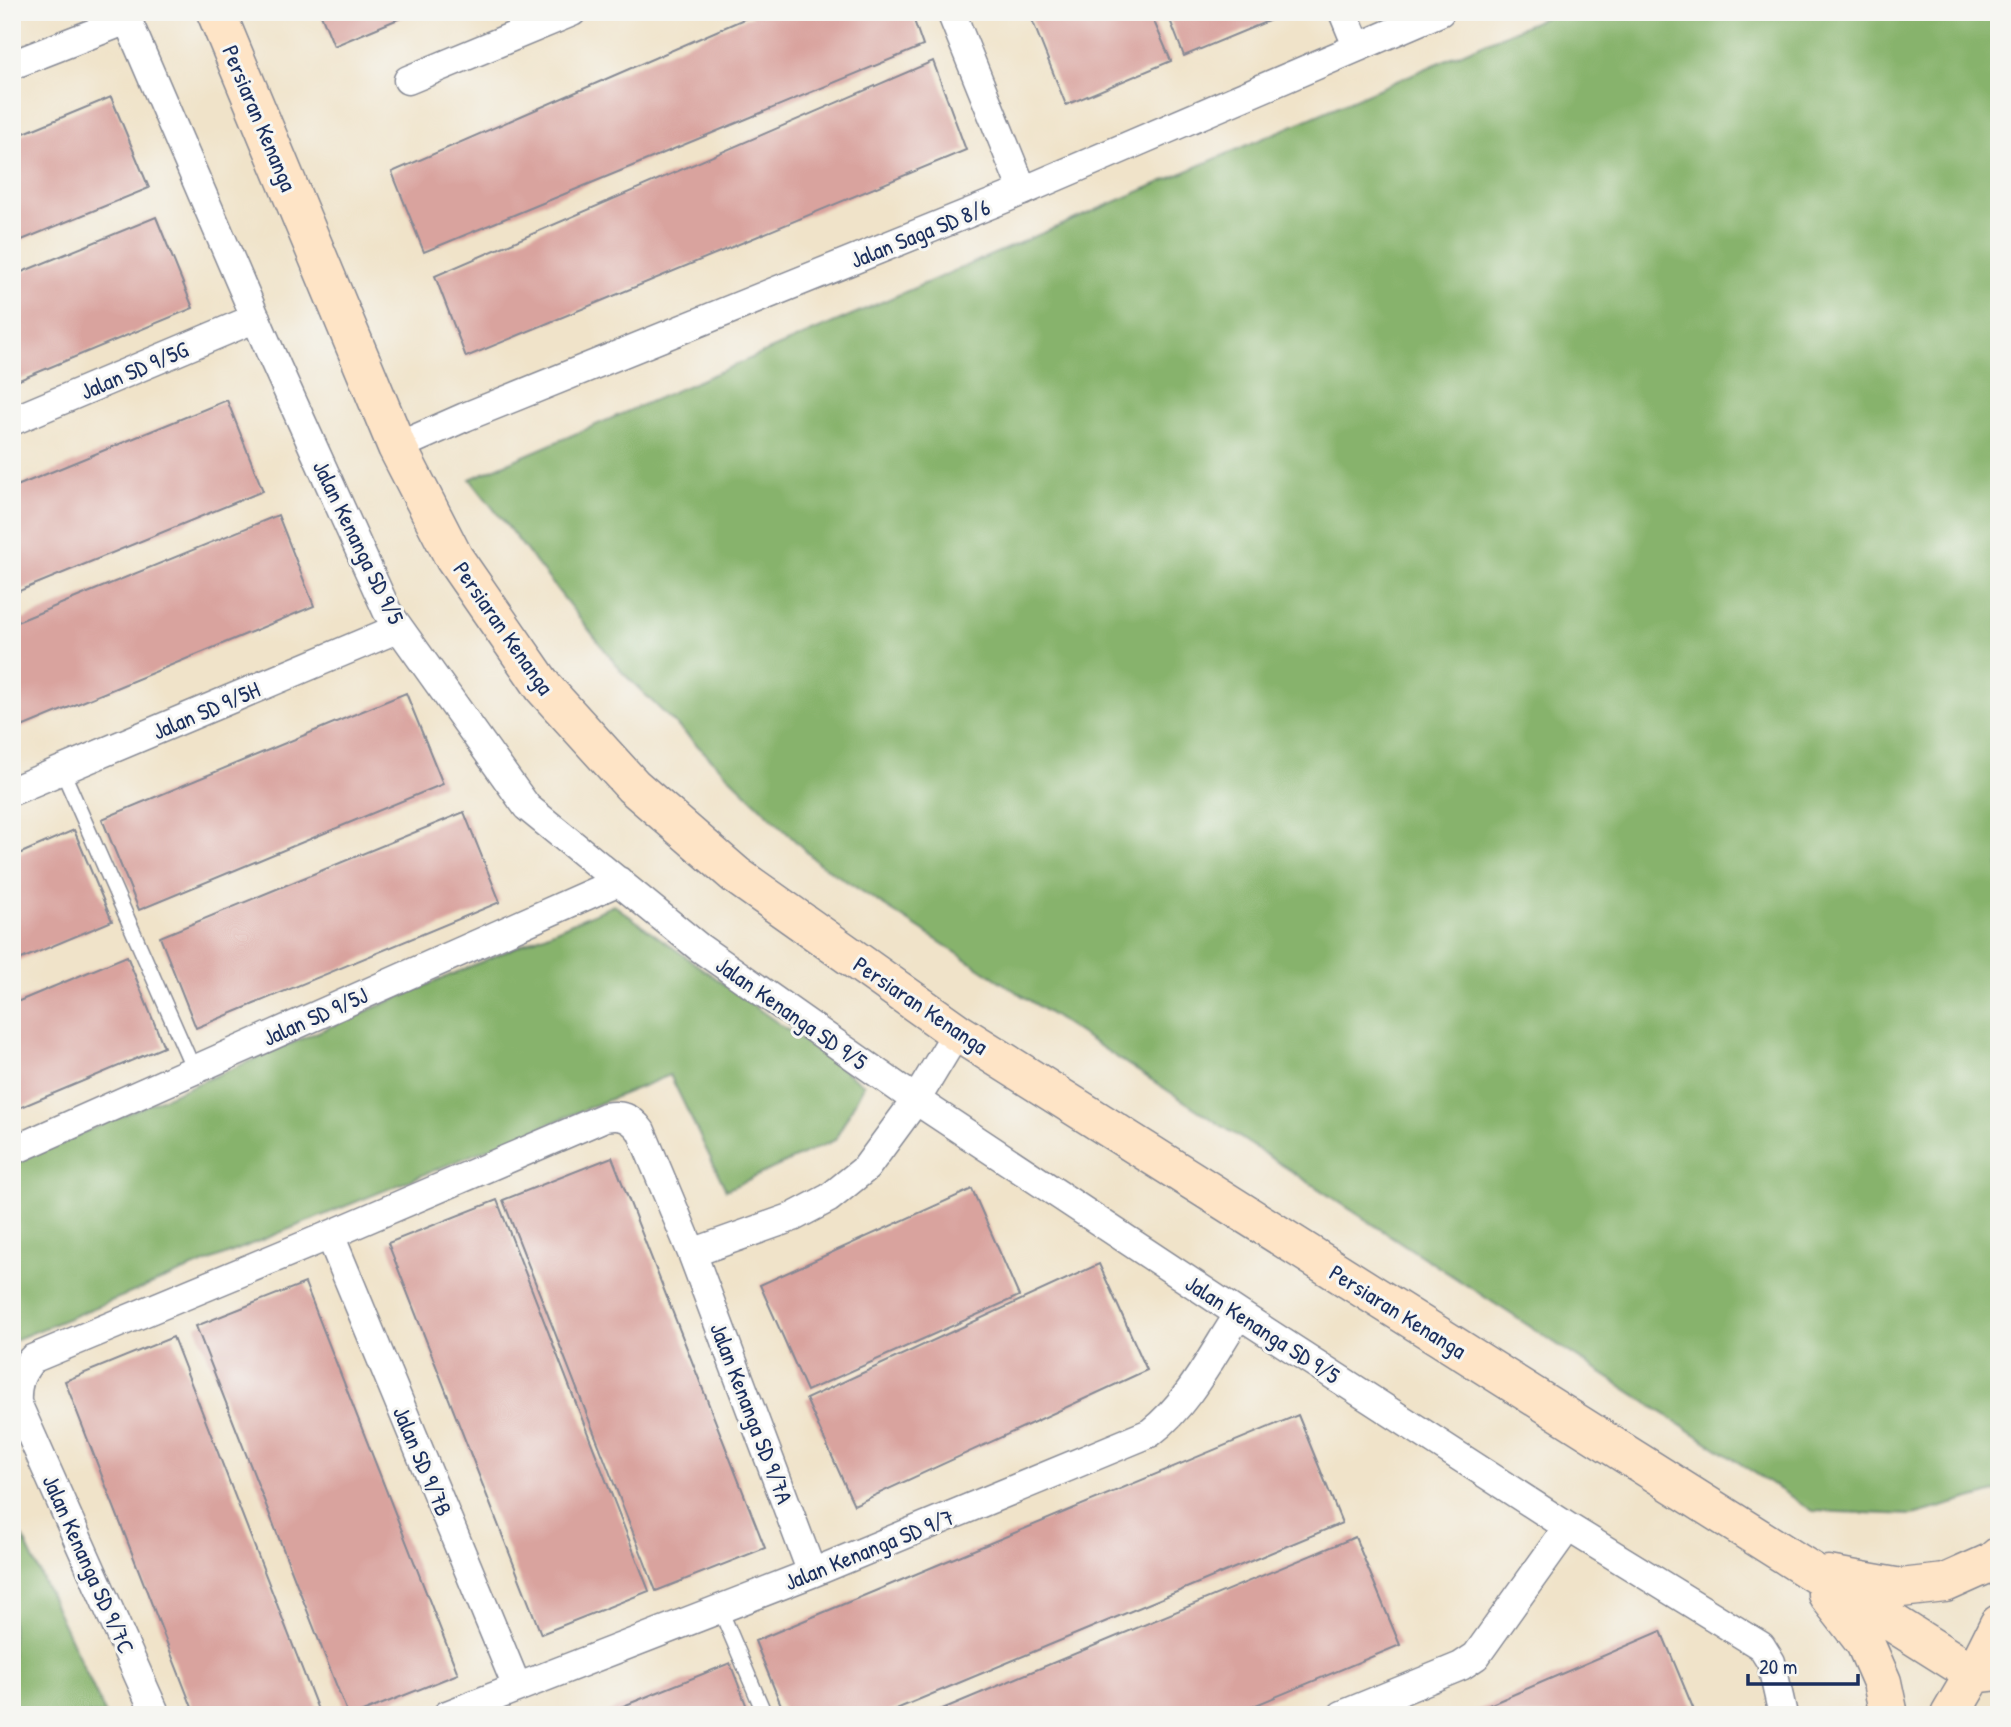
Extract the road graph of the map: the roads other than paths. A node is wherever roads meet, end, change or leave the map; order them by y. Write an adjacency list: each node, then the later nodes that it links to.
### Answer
1 (216, 12): 13 (street, Persiaran Kenanga)
2 (572, 12): 9 (street)
3 (951, 12): 10 (street)
4 (1343, 12): 7 (street)
5 (1440, 12): 7 (street, Jalan Saga SD 8/6)
6 (125, 16): 8 (street); 11 (street, Jalan Kenanga SD 9/5)
7 (1357, 46): 10 (street, Jalan Saga SD 8/6)
8 (12, 65)
9 (408, 80)
10 (1023, 191): 13 (street, Jalan Saga SD 8/6)
11 (256, 318): 12 (street, Jalan SD 9/5G); 14 (street, Jalan Kenanga SD 9/5)
12 (12, 421)
13 (397, 447): 18 (street, Persiaran Kenanga)
14 (399, 628): 15 (street, Jalan SD 9/5H); 17 (street, Jalan Kenanga SD 9/5)
15 (62, 770): 16 (street, Jalan SD 9/5H); 19 (lane)
16 (12, 791)
17 (619, 881): 19 (street, Jalan SD 9/5J); 20 (street, Jalan Kenanga SD 9/5)
18 (957, 1032): 20 (street); 27 (street, Persiaran Kenanga)
19 (194, 1070): 21 (street, Jalan SD 9/5J)
20 (916, 1100): 23 (street); 24 (street, Jalan Kenanga SD 9/5)
21 (12, 1151)
22 (330, 1235): 23 (street, Jalan Kenanga SD 9/7A); 32 (street, Jalan SD 9/7B); 33 (street, Jalan Kenanga SD 9/7C)
23 (692, 1253): 28 (street, Jalan Kenanga SD 9/7A)
24 (1239, 1314): 25 (street, Jalan Kenanga SD 9/5); 28 (street, Jalan Kenanga SD 9/7)
25 (1568, 1527): 36 (street); 37 (street, Jalan Kenanga SD 9/5)
26 (1999, 1556): 27 (street)
27 (1809, 1572): 31 (street, Persiaran Kenanga); 38 (street)
28 (812, 1573): 29 (street, Jalan Kenanga SD 9/7)
29 (720, 1609): 32 (street, Jalan Kenanga SD 9/7); 35 (lane)
30 (1999, 1624): 31 (street)
31 (1986, 1673): 39 (street); 40 (street)
32 (517, 1687): 34 (street, Jalan Kenanga SD 9/7)
33 (156, 1715)
34 (447, 1715)
35 (765, 1715)
36 (1342, 1715)
37 (1783, 1715)
38 (1889, 1715)
39 (1950, 1715)
40 (1984, 1715)

